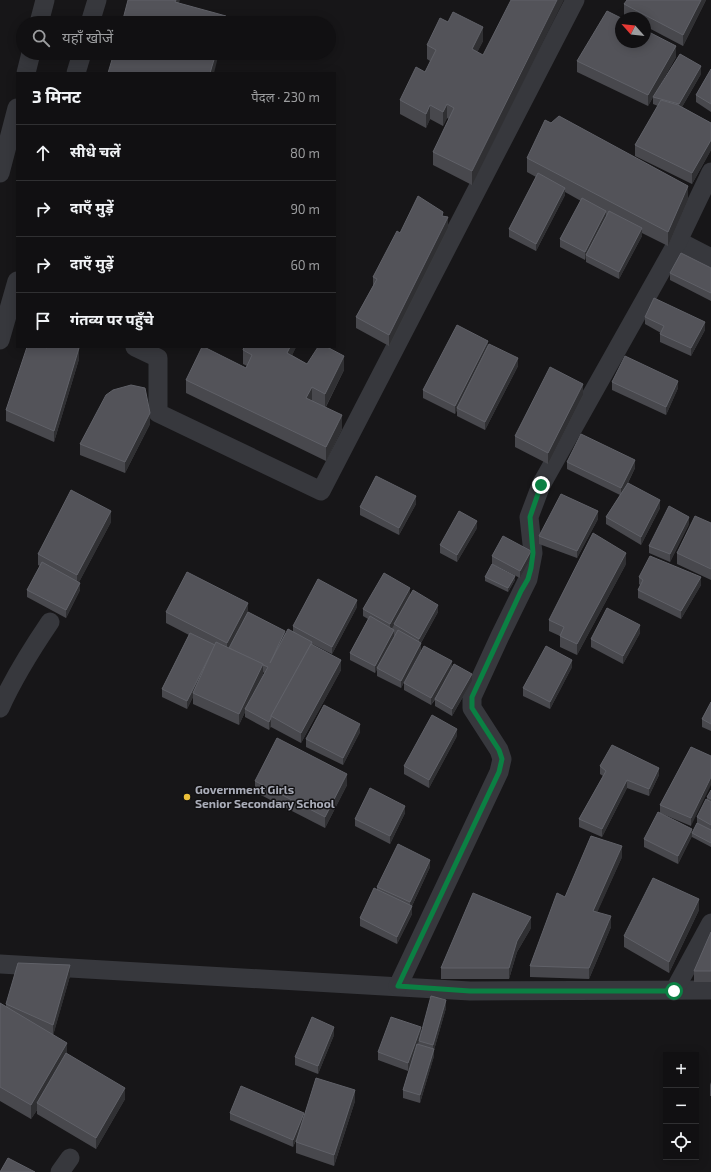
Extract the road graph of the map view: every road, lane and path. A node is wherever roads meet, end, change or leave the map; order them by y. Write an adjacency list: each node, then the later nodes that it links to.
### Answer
1 (45, 0): 4 (street)
2 (97, 0): 5 (street)
3 (575, 0): 17 (street)
4 (41, 16)
5 (92, 16)
6 (29, 60): 8 (street)
7 (80, 60): 9 (street)
8 (26, 72)
9 (76, 72)
10 (16, 112): 12 (street)
11 (711, 172): 13 (street)
12 (0, 174)
13 (678, 241): 14 (street); 22 (street)
14 (711, 258)
15 (16, 286): 16 (street)
16 (7, 334)
17 (137, 348)
18 (50, 622): 19 (street)
19 (0, 708)
20 (711, 923): 24 (street)
21 (0, 964): 22 (street)
22 (398, 986): 24 (street)
23 (711, 990): 24 (street)
24 (674, 991)

